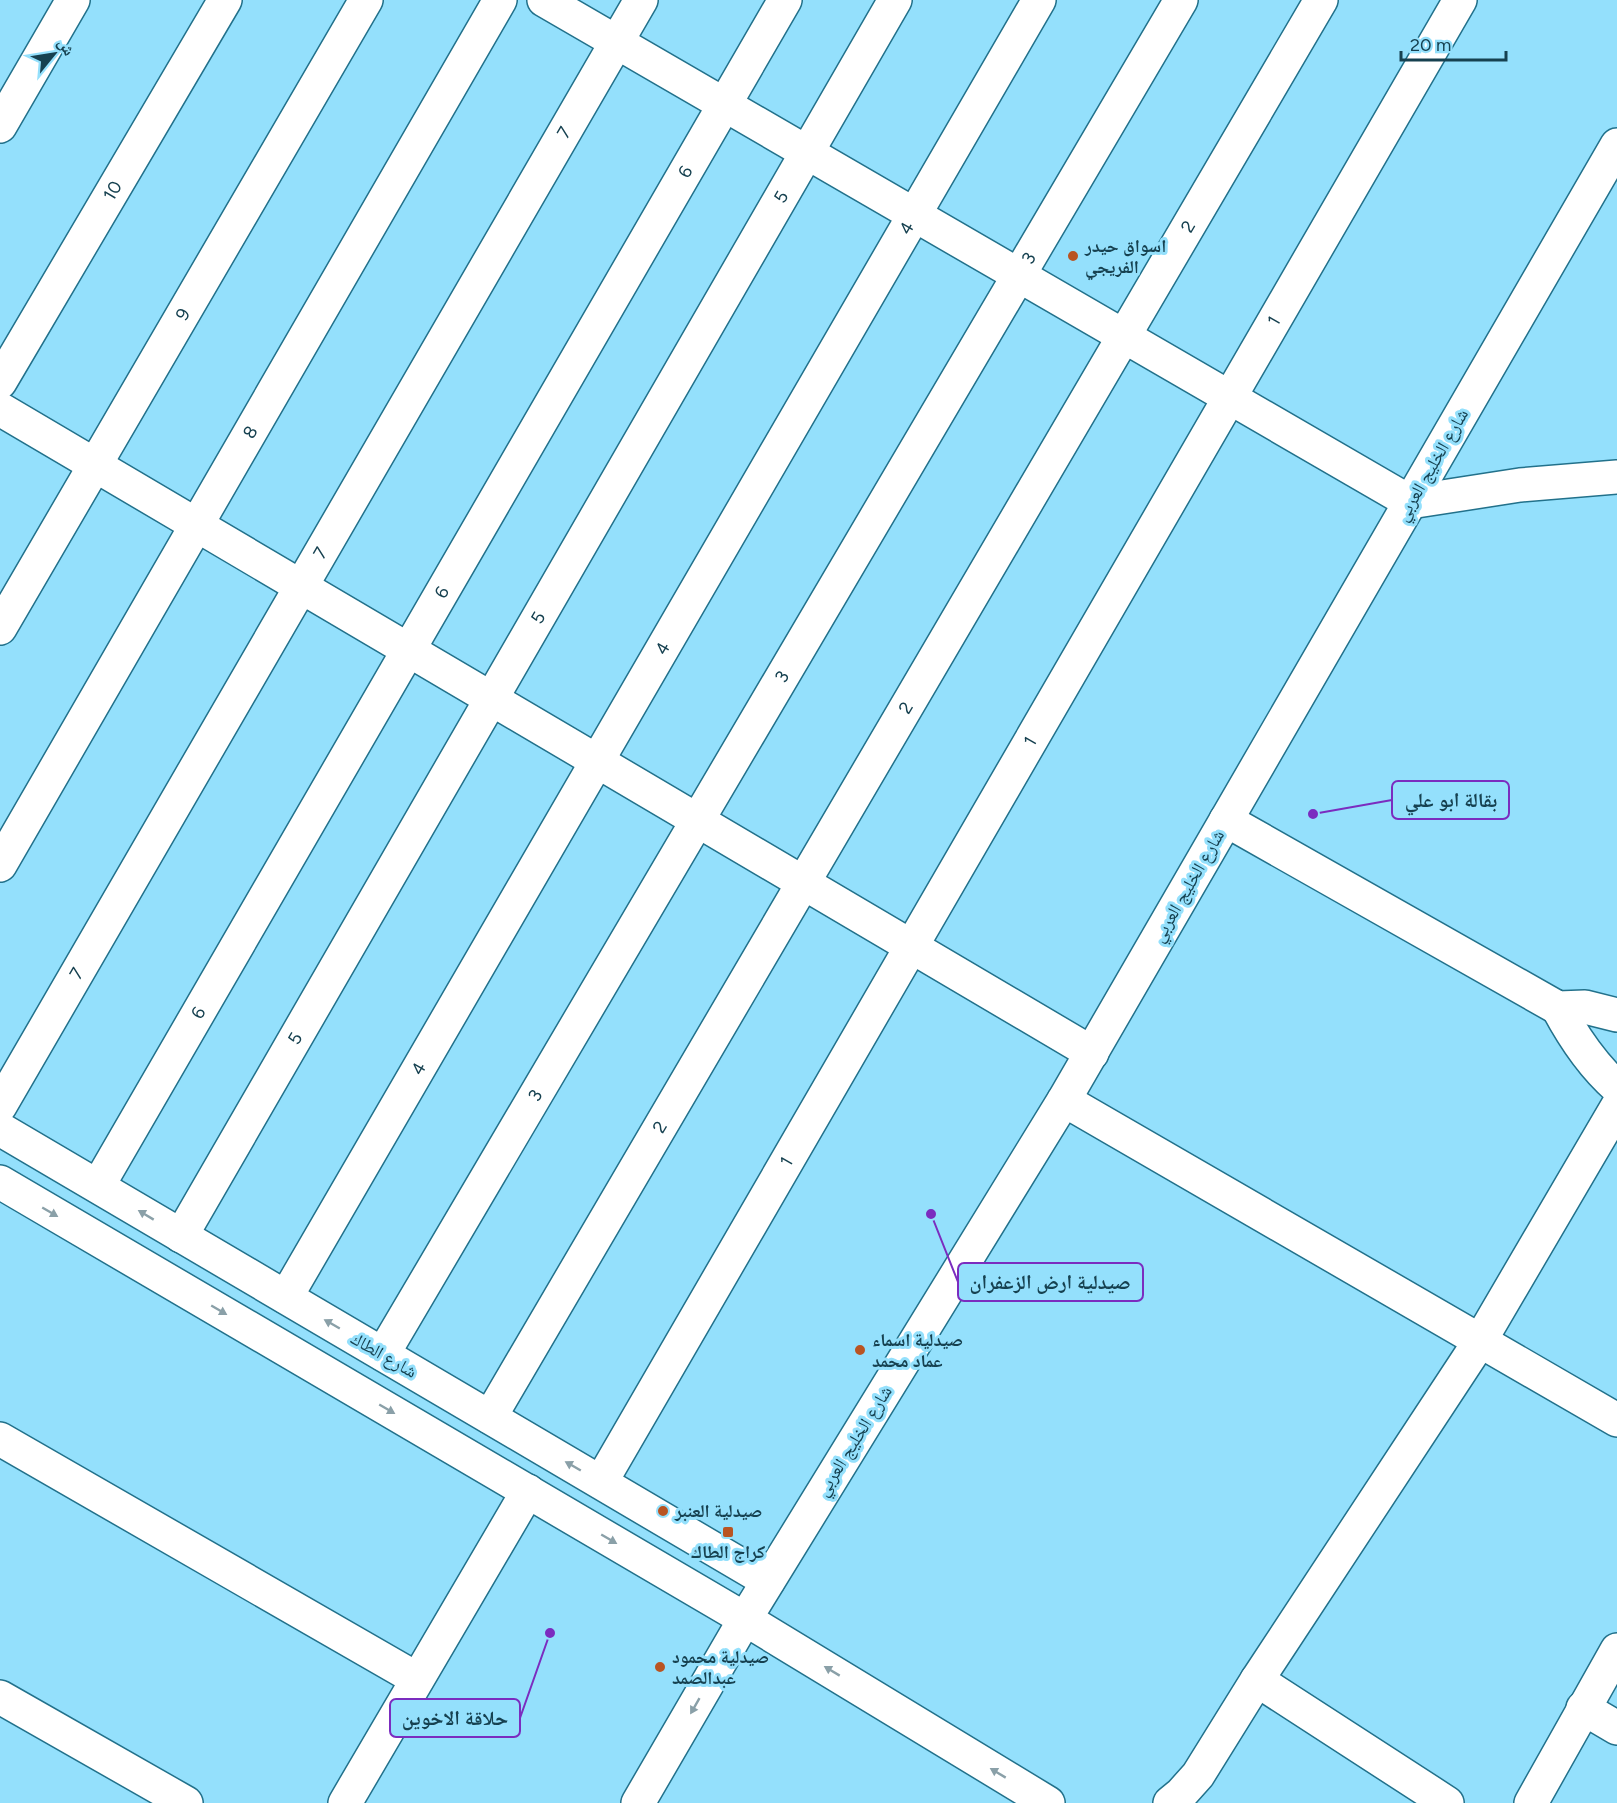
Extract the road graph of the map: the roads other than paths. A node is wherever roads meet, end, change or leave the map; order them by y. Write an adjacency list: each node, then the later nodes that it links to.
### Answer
1 (73, 0): 15 (street)
2 (225, 0): 21 (street, 10)
3 (366, 0): 24 (street, 9)
4 (500, 0): 27 (street, 8)
5 (544, 0): 13 (street)
6 (641, 0): 13 (street, 7)
7 (785, 0): 14 (street, 6)
8 (895, 0): 17 (street, 5)
9 (1039, 0): 18 (street, 4)
10 (1181, 0): 19 (street, 3)
11 (1321, 0): 20 (street, 2)
12 (1461, 0): 22 (street, 1)
13 (616, 42): 14 (street); 28 (street, 7)
14 (725, 105): 17 (street); 30 (street, 6)
15 (0, 126)
16 (1617, 145): 26 (street, شارع الخليج العربي)
17 (807, 152): 18 (street); 31 (street, 5)
18 (915, 215): 19 (street); 32 (street, 4)
19 (1019, 275): 20 (street); 34 (street, 3)
20 (1124, 336): 22 (street); 36 (street, 2)
21 (0, 382)
22 (1230, 397): 26 (street); 37 (street, 1)
23 (0, 409): 24 (street)
24 (95, 465): 27 (street); 29 (street, 9)
25 (1617, 477): 26 (street)
26 (1410, 502): 33 (street, شارع الخليج العربي)
27 (197, 525): 28 (street); 35 (street, 8)
28 (300, 586): 30 (street); 43 (street, 7)
29 (0, 628)
30 (410, 651): 31 (street); 47 (street, 6)
31 (493, 699): 32 (street); 48 (street, 5)
32 (598, 762): 34 (street); 49 (street, 4)
33 (1227, 820): 38 (street); 40 (street, شارع الخليج العربي)
34 (698, 821): 36 (street); 51 (street, 3)
35 (0, 866)
36 (802, 882): 37 (street); 52 (street, 2)
37 (911, 946): 40 (street); 55 (street, 1)
38 (1558, 1008): 39 (street); 41 (street)
39 (1617, 1015)
40 (1092, 1053): 42 (street, شارع الخليج العربي)
41 (1617, 1088)
42 (1064, 1100): 50 (street); 57 (street, شارع الخليج العربي)
43 (0, 1106)
44 (1617, 1107): 50 (street)
45 (0, 1129): 47 (street, شارع الطاك)
46 (0, 1182): 56 (street, one-way to 56)
47 (98, 1186): 48 (street, شارع الطاك, one-way to 47)
48 (181, 1236): 49 (street, شارع الطاك)
49 (286, 1297): 51 (street, شارع الطاك, one-way to 49)
50 (1480, 1341): 53 (street); 61 (street)
51 (383, 1354): 52 (street, شارع الطاك)
52 (490, 1417): 55 (street, شارع الطاك, one-way to 52)
53 (1617, 1420)
54 (0, 1438): 60 (street)
55 (601, 1482): 57 (street, شارع الطاك)
56 (528, 1491): 58 (street, one-way to 58); 60 (street)
57 (768, 1581): 58 (street, شارع الخليج العربي)
58 (745, 1619): 67 (street, شارع الخليج العربي, one-way to 67); 68 (street, one-way to 58)
59 (1617, 1650): 63 (street)
60 (417, 1679): 66 (street)
61 (1257, 1680): 69 (street); 70 (street)
62 (0, 1697): 65 (street)
63 (1583, 1708): 64 (street); 71 (street)
64 (1617, 1728)
65 (186, 1803)
66 (345, 1803)
67 (638, 1803)
68 (1048, 1803)
69 (1170, 1803)
70 (1447, 1803)
71 (1531, 1803)

